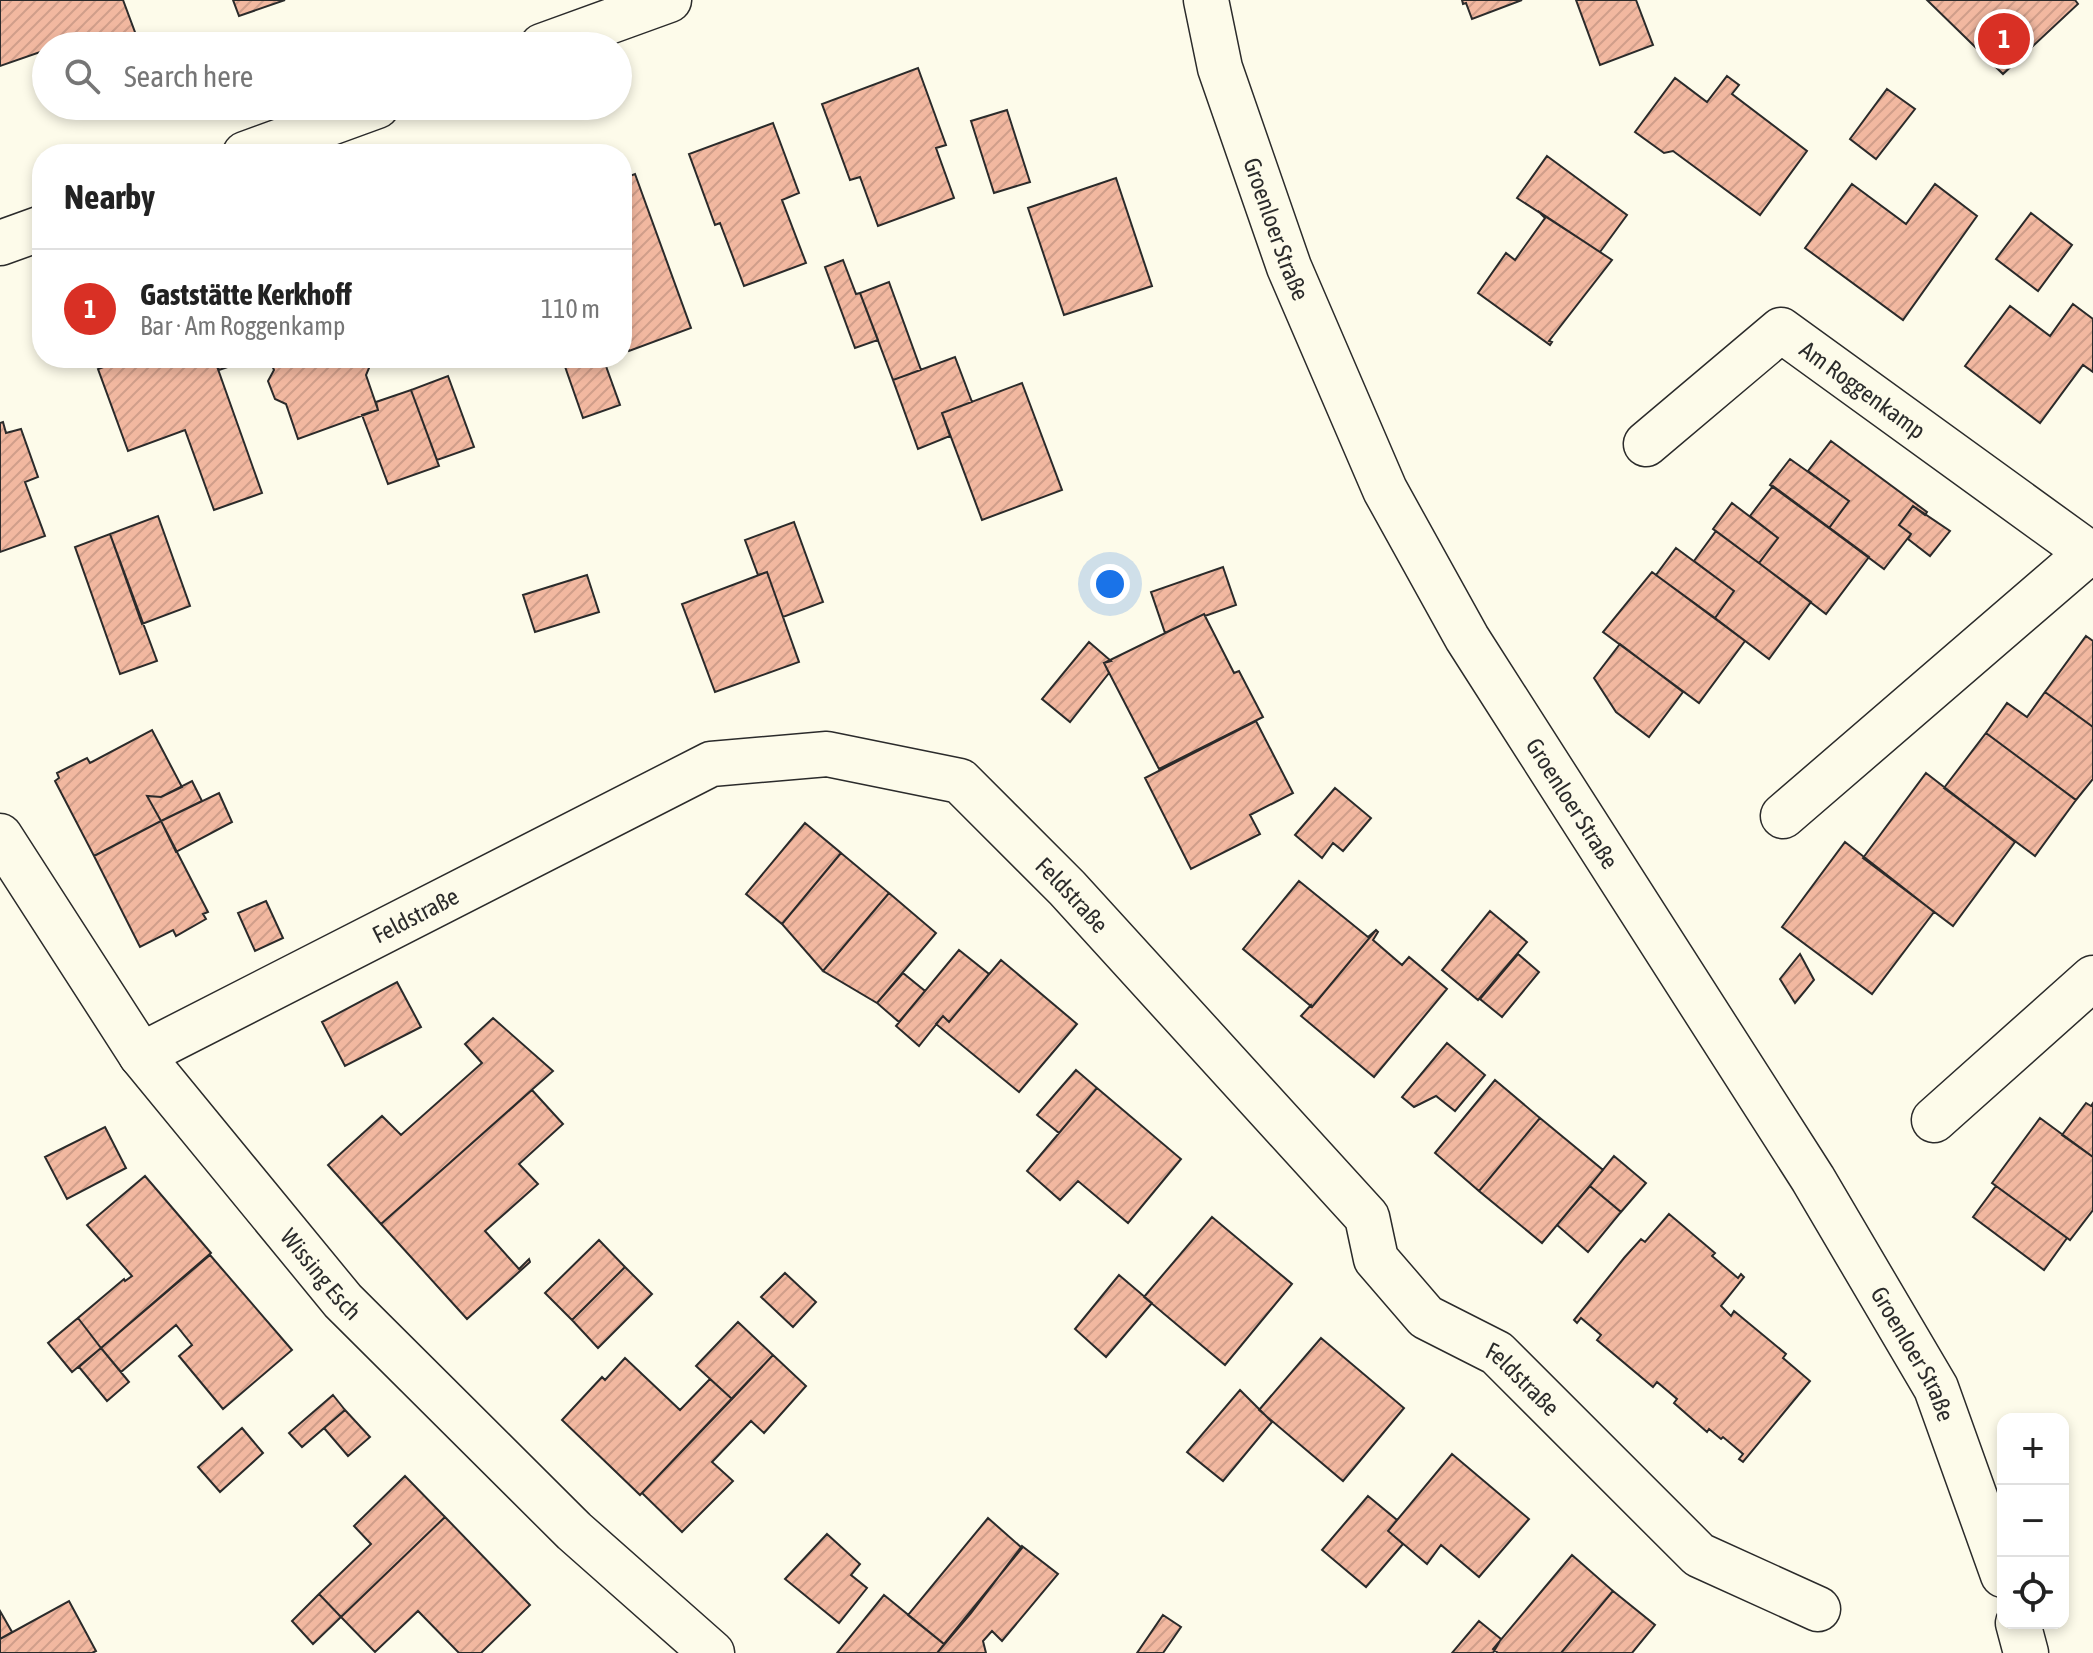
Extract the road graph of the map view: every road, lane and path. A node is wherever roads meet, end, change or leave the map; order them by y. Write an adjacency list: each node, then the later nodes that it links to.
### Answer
1 (669, 0): 3 (street)
2 (1206, 0): 15 (street, Groenloer Straße)
3 (581, 32)
4 (338, 120): 5 (street)
5 (272, 144)
6 (32, 232): 7 (street)
7 (0, 243)
8 (1646, 444): 9 (street, Am Roggenkamp)
9 (2091, 554): 10 (street, Am Roggenkamp)
10 (1783, 816)
11 (0, 836): 13 (street, Wissing Esch)
12 (2093, 978): 14 (street)
13 (141, 1055): 16 (street, Feldstraße); 18 (street, Wissing Esch)
14 (1934, 1120)
15 (1997, 1558)
16 (1818, 1609)
17 (2020, 1629): 19 (street)
18 (712, 1653)
19 (2026, 1653)

